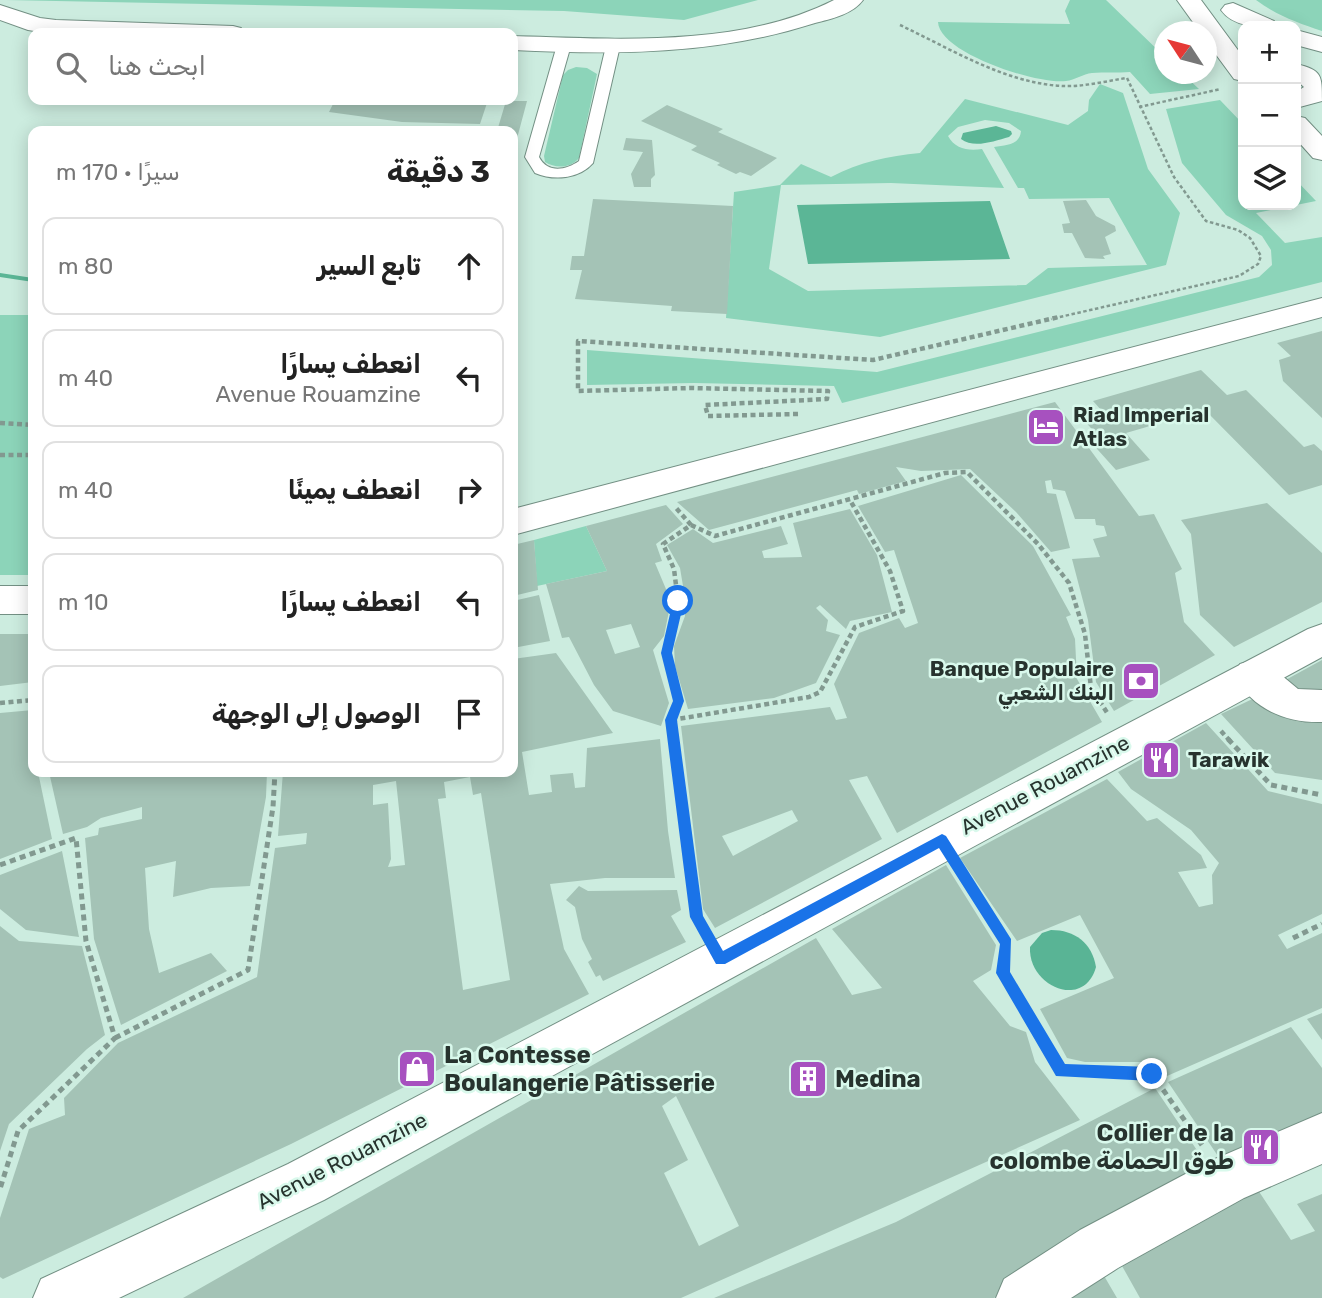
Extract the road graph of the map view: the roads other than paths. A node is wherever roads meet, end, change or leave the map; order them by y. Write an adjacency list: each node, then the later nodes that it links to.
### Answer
1 (850, 0): 11 (main road)
2 (1194, 8): 13 (main road)
3 (0, 12): 6 (main road)
4 (1235, 12): 5 (main road)
5 (1255, 21)
6 (99, 28)
7 (1301, 39): 10 (main road)
8 (518, 43): 9 (main road)
9 (564, 45): 11 (main road); 11 (lane)
10 (1322, 45)
11 (613, 46)
12 (1301, 73): 14 (main road)
13 (1237, 81)
14 (1315, 92)
15 (1301, 129): 16 (main road)
16 (1322, 152)
17 (1322, 307): 18 (main road)
18 (518, 521)
19 (0, 600): 20 (main road)
20 (28, 600)
21 (1322, 639): 22 (main road, Avenue Rouamzine)
22 (1254, 675): 23 (main road); 25 (main road, Avenue Rouamzine)
23 (1322, 706)
24 (1322, 1138): 26 (main road)
25 (60, 1298)
26 (1023, 1298)

